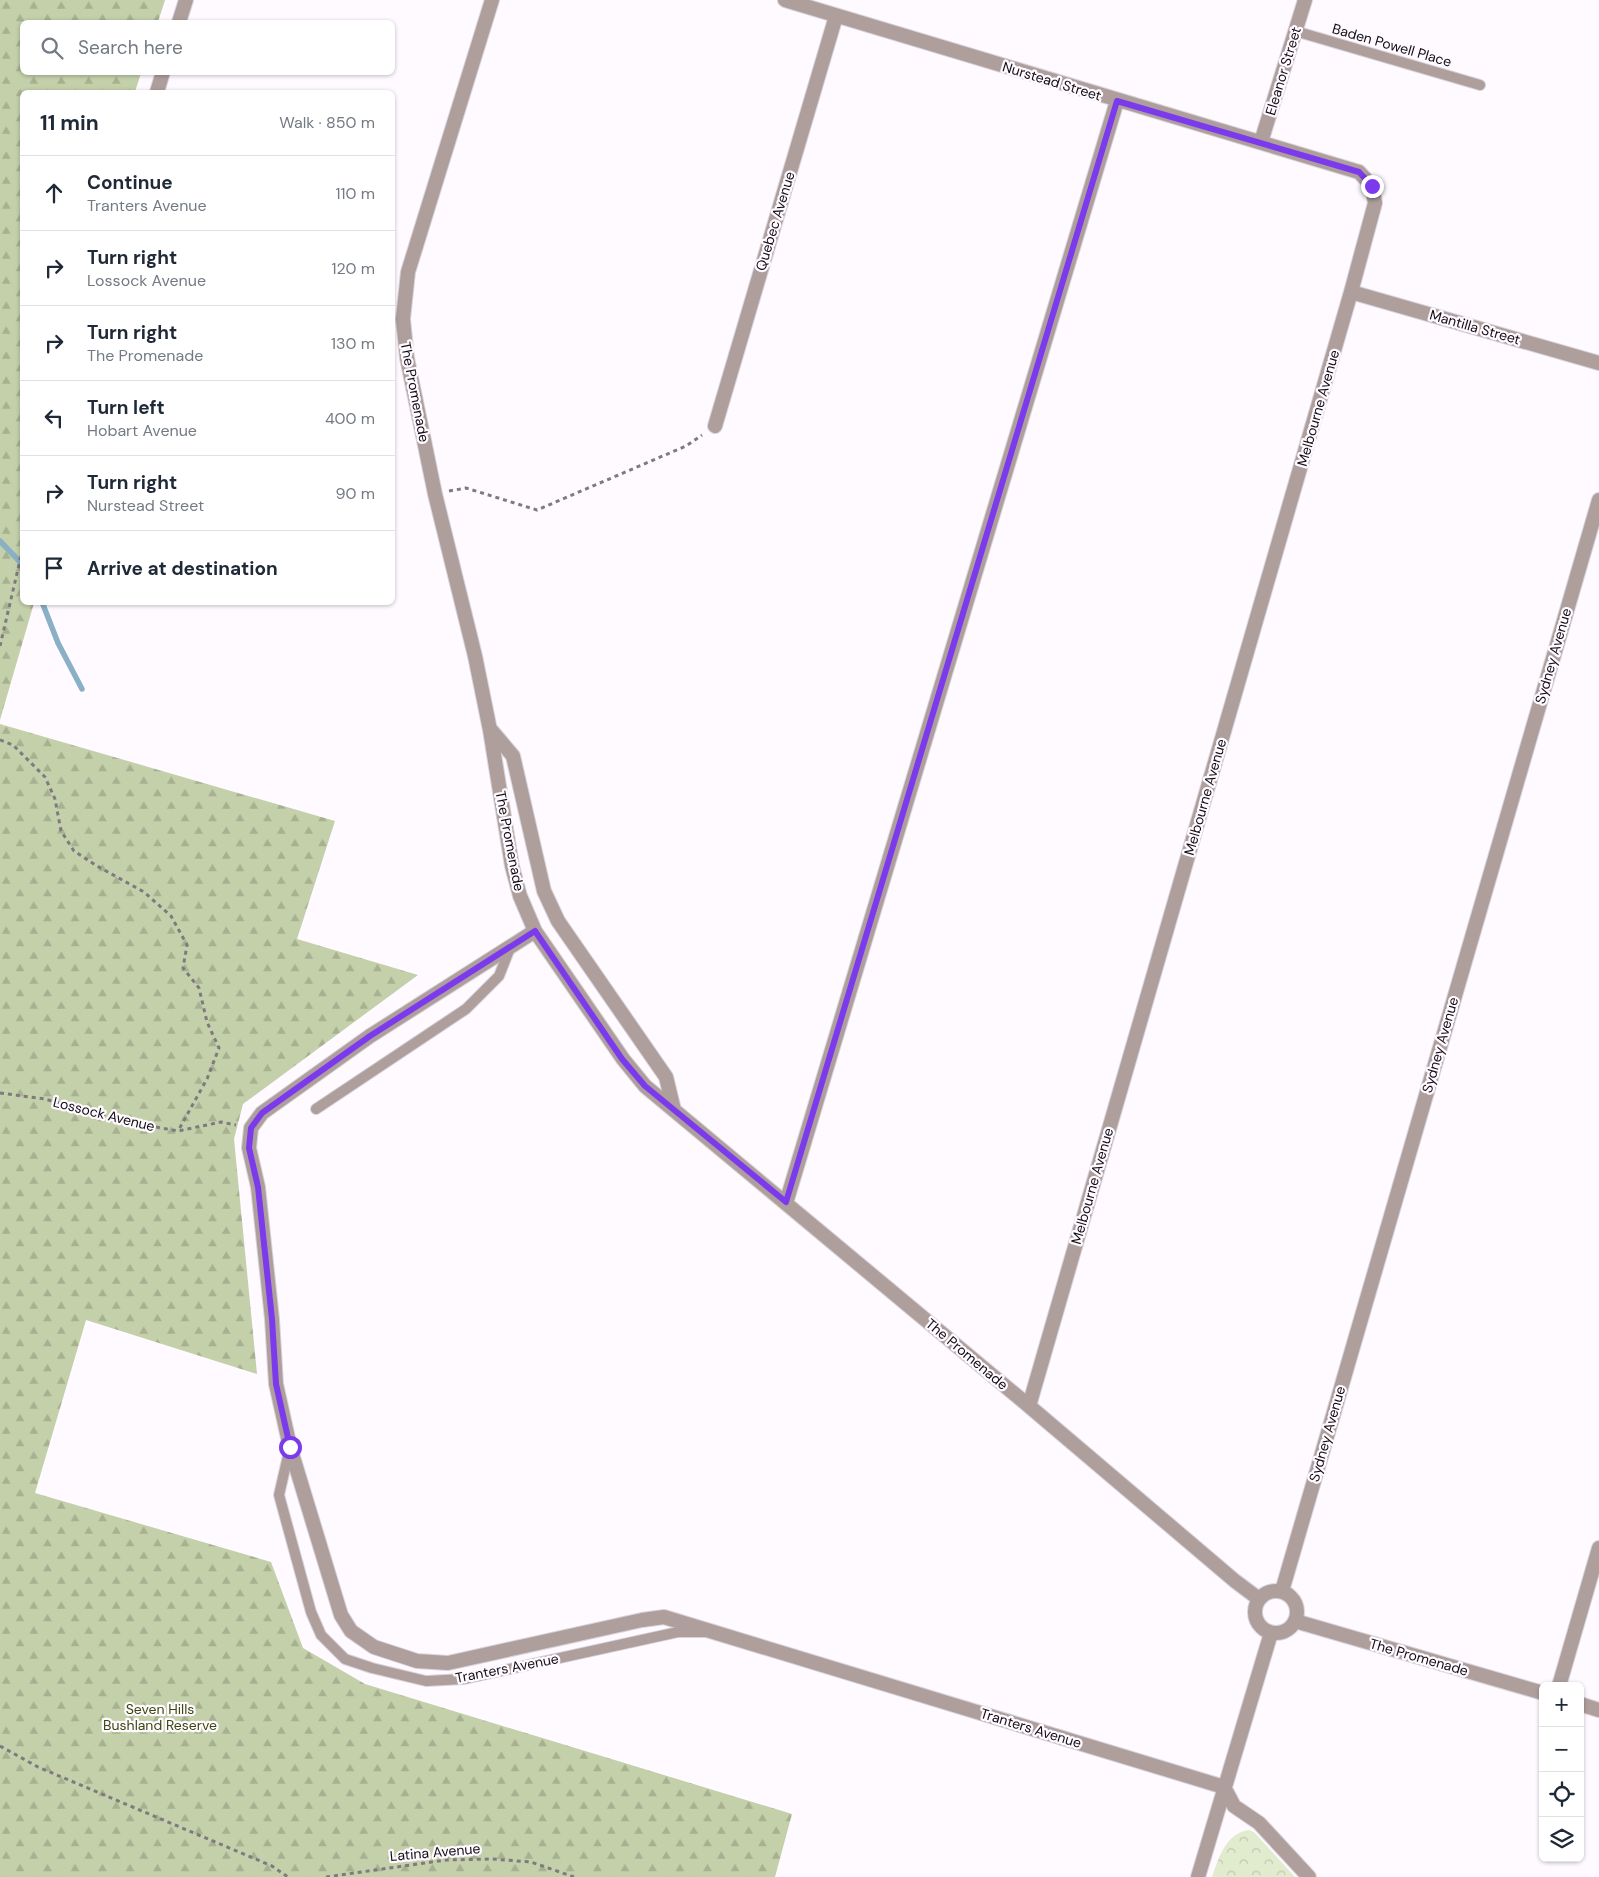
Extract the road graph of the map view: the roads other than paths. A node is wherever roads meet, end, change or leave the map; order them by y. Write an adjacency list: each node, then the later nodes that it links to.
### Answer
1 (186, 0): 6 (street)
2 (492, 0): 18 (street, The Promenade)
3 (785, 0): 5 (street, Nurstead Street)
4 (1305, 0): 7 (street, Eleanor Street)
5 (836, 16): 11 (street, Nurstead Street); 16 (street, Quebec Avenue)
6 (180, 20)
7 (1296, 31): 9 (lane, Baden Powell Place); 12 (street, Eleanor Street)
8 (163, 75): 10 (street)
9 (1480, 85)
10 (158, 90)
11 (1117, 101): 12 (street, Nurstead Street); 23 (street)
12 (1261, 142): 13 (street, Nurstead Street)
13 (1372, 186): 14 (street, Melbourne Avenue)
14 (1351, 292): 15 (street, Mantilla Street); 24 (street, Melbourne Avenue)
15 (1599, 362)
16 (715, 426)
17 (1599, 500): 27 (street, Sydney Avenue)
18 (490, 730): 19 (street, The Promenade); 22 (street, The Promenade)
19 (535, 931): 20 (street); 22 (street, The Promenade)
20 (510, 948): 21 (lane); 25 (street, Tranters Avenue)
21 (316, 1109)
22 (674, 1110): 23 (street, The Promenade)
23 (786, 1202): 24 (street, The Promenade)
24 (1029, 1406): 28 (street, The Promenade)
25 (290, 1447): 30 (street, Tranters Avenue); 30 (lane, Tranters Avenue)
26 (1599, 1548): 32 (street)
27 (1282, 1591): 28 (street); 29 (street)
28 (1259, 1599): 31 (street)
29 (1295, 1621): 31 (street); 33 (street, The Promenade)
30 (718, 1632): 36 (street, Tranters Avenue)
31 (1271, 1633): 36 (street)
32 (1560, 1682)
33 (1539, 1692)
34 (1584, 1705): 35 (street)
35 (1599, 1710)
36 (1224, 1787): 37 (street); 38 (street)
37 (1198, 1877)
38 (1309, 1877)

